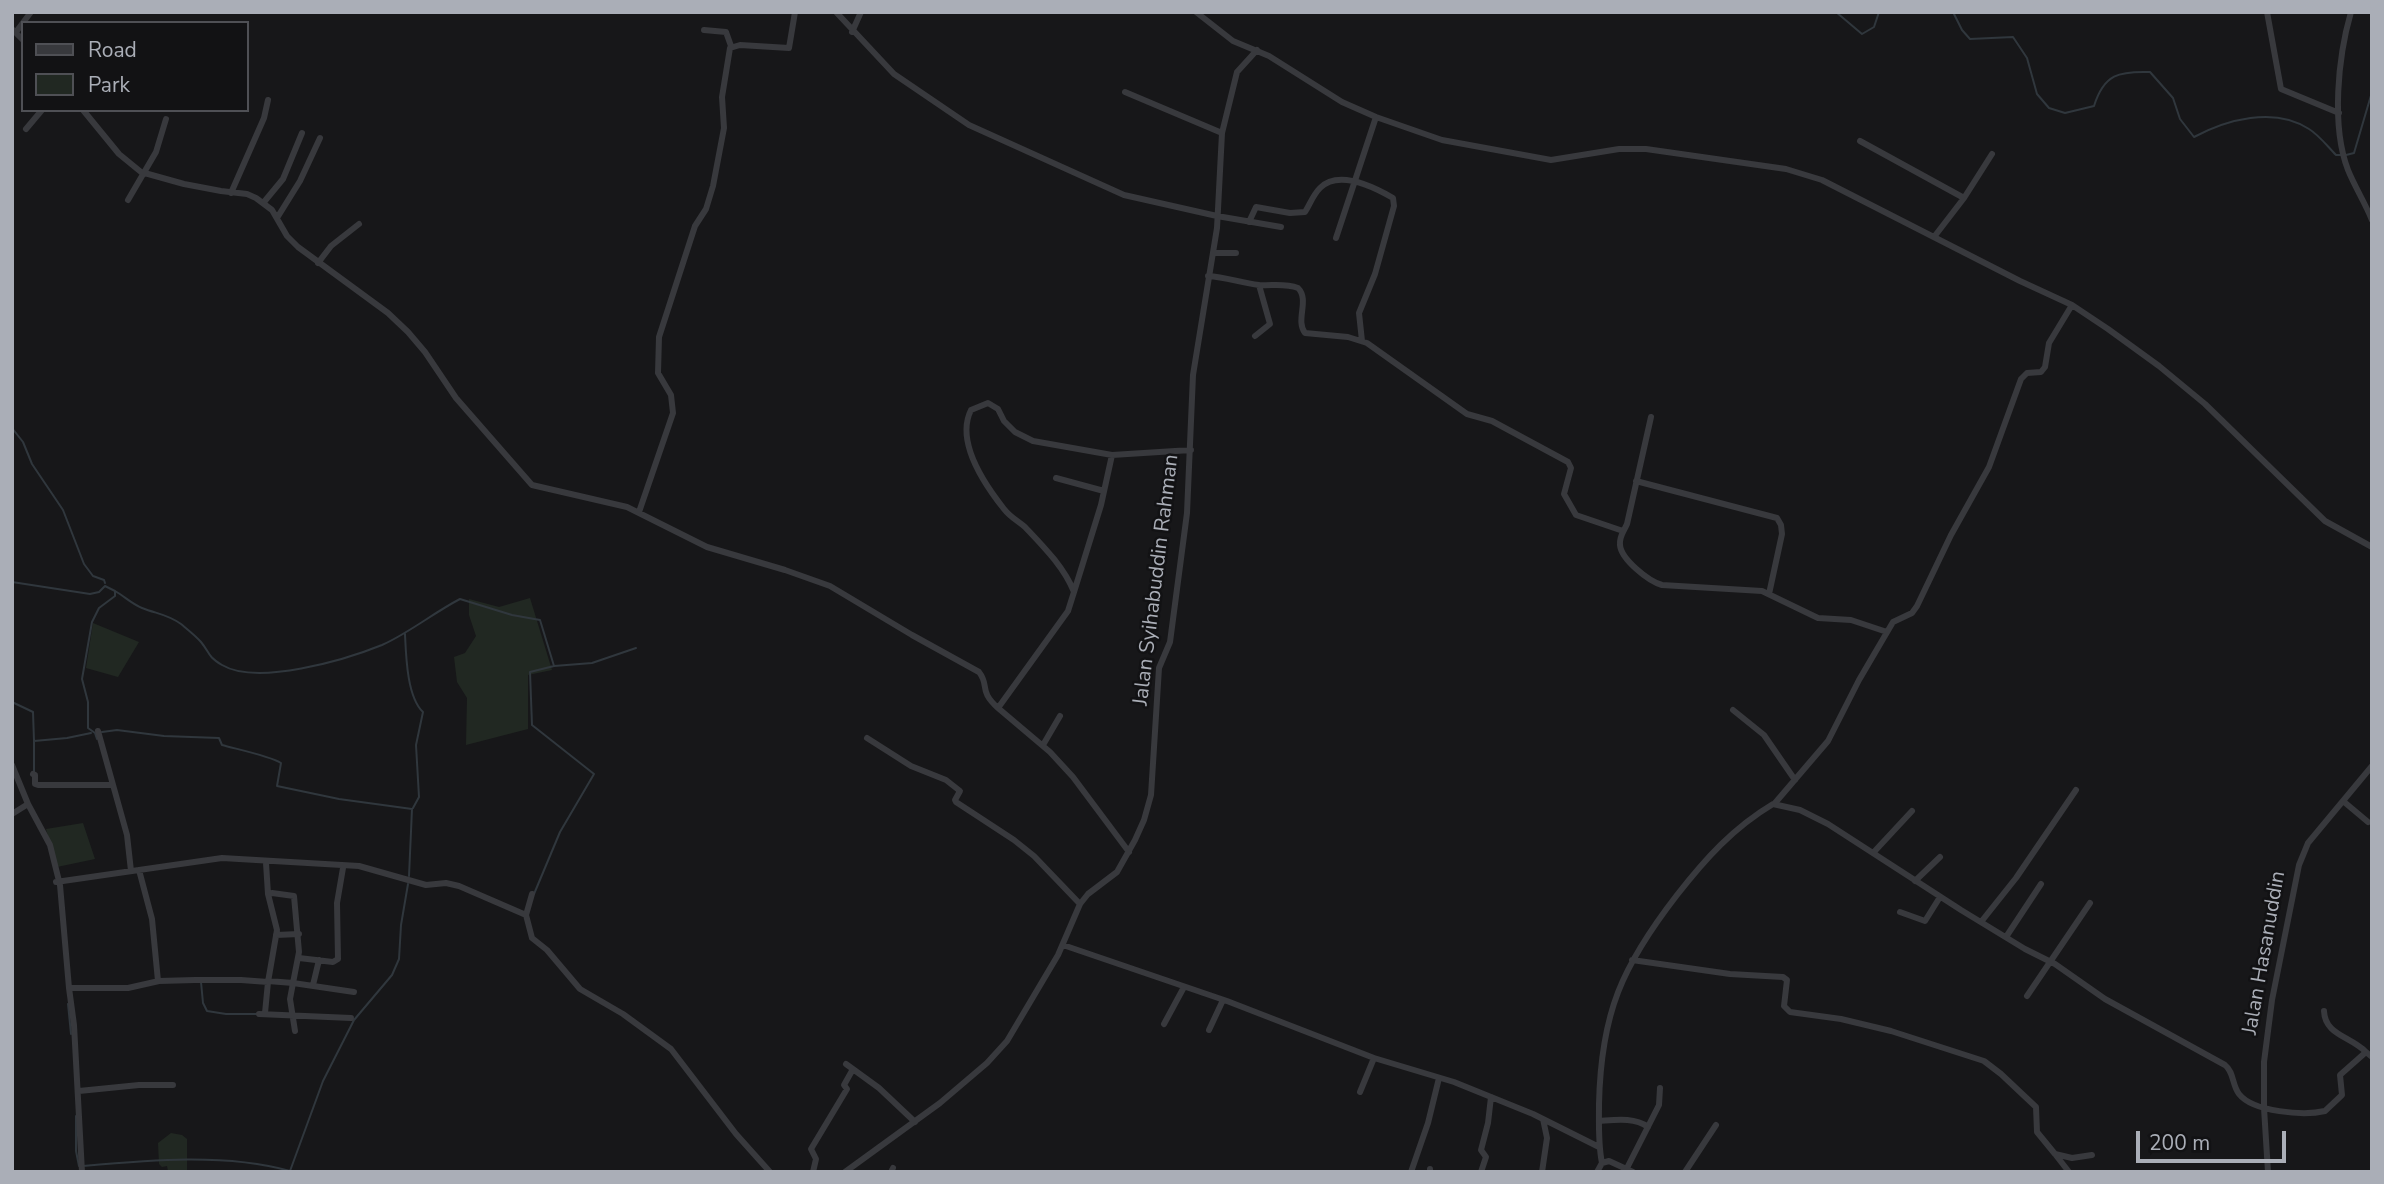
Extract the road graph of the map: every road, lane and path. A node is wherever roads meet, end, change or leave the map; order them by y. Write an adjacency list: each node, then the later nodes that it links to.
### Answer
1 (795, 12): 11 (street)
2 (836, 12): 10 (street)
3 (861, 12): 10 (street)
4 (1196, 12): 8 (street)
5 (1209, 12): 8 (street)
6 (2267, 12): 17 (street)
7 (2351, 12): 17 (street)
8 (1206, 21): 12 (street)
9 (704, 30): 11 (street)
10 (852, 32): 32 (street)
11 (731, 46): 54 (street)
12 (1257, 50): 18 (street); 22 (street, Jalan Syihabuddin Rahman)
13 (1125, 92): 22 (street)
14 (268, 100): 28 (street)
15 (39, 112): 20 (street)
16 (85, 112): 26 (street)
17 (2339, 113): 34 (street)
18 (1376, 117): 27 (street); 38 (street)
19 (166, 120): 26 (street)
20 (26, 129)
21 (302, 133): 31 (street)
22 (1222, 133): 32 (street, Jalan Syihabuddin Rahman)
23 (320, 138): 33 (street)
24 (1860, 141): 29 (street)
25 (1992, 154): 29 (street)
26 (144, 173): 28 (street); 30 (street)
27 (1353, 183): 35 (street); 39 (street); 47 (street)
28 (231, 193): 31 (street)
29 (1964, 198): 38 (street)
30 (128, 200)
31 (264, 202): 33 (street)
32 (1217, 216): 35 (street); 40 (street, Jalan Syihabuddin Rahman)
33 (277, 218): 42 (street)
34 (2372, 220)
35 (1249, 222): 37 (street)
36 (359, 224): 42 (street)
37 (1282, 227)
38 (1934, 237): 45 (street)
39 (1336, 238)
40 (1213, 253): 41 (street); 43 (street, Jalan Syihabuddin Rahman)
41 (1236, 253)
42 (318, 262): 54 (street)
43 (1209, 276): 44 (street); 49 (street, Jalan Syihabuddin Rahman)
44 (1259, 285): 46 (street); 47 (street)
45 (2072, 305): 56 (street); 59 (street)
46 (1255, 336)
47 (1362, 341): 55 (street)
48 (1651, 417): 52 (street)
49 (1191, 450): 50 (street); 78 (street, Jalan Syihabuddin Rahman)
50 (1112, 455): 53 (street); 57 (street)
51 (1056, 478): 53 (street)
52 (1636, 481): 55 (street); 58 (street)
53 (1104, 491): 57 (street)
54 (639, 512): 60 (street)
55 (1623, 531): 58 (street)
56 (2372, 547)
57 (1074, 592): 60 (street)
58 (1769, 594): 59 (street)
59 (1887, 632): 69 (street)
60 (998, 708): 65 (street)
61 (1733, 710): 69 (street)
62 (1059, 716): 65 (street)
63 (98, 733): 70 (street)
64 (867, 738): 91 (street)
65 (1043, 745): 78 (street)
66 (12, 765): 74 (street)
67 (2372, 766): 72 (street, Jalan Hasanuddin)
68 (33, 774): 70 (street)
69 (1795, 780): 73 (street)
70 (112, 785): 83 (street)
71 (2076, 790): 94 (street)
72 (2343, 801): 77 (street); 129 (street, Jalan Hasanuddin)
73 (1773, 804): 79 (street); 101 (street)
74 (26, 805): 76 (street); 84 (street)
75 (1912, 811): 79 (street)
76 (12, 814)
77 (2368, 822)
78 (1129, 852): 91 (street, Jalan Syihabuddin Rahman)
79 (1873, 853): 85 (street)
80 (1940, 857): 85 (street)
81 (266, 863): 96 (street)
82 (343, 868): 100 (street)
83 (132, 871): 84 (street); 93 (street); 103 (street)
84 (58, 881): 108 (street)
85 (1915, 881): 89 (street)
86 (2041, 884): 97 (street)
87 (272, 893): 95 (street)
88 (532, 894): 93 (street)
89 (1940, 897): 92 (street); 94 (street)
90 (2090, 903): 102 (street)
91 (1080, 904): 98 (street, Jalan Syihabuddin Rahman)
92 (1900, 912)
93 (526, 915): 141 (street)
94 (1981, 922): 97 (street)
95 (299, 934): 96 (street); 99 (street)
96 (276, 935): 104 (street)
97 (2006, 937): 102 (street)
98 (1063, 945): 107 (street); 132 (street, Jalan Syihabuddin Rahman)
99 (299, 958): 100 (street); 105 (street)
100 (318, 960): 106 (street)
101 (1632, 960): 131 (street); 136 (street)
102 (2049, 961): 110 (street); 129 (street)
103 (156, 982): 104 (street); 108 (street)
104 (268, 982): 105 (street); 113 (street)
105 (293, 983): 106 (street); 113 (street)
106 (313, 985): 109 (street)
107 (1185, 987): 111 (street); 115 (street)
108 (67, 990): 126 (street)
109 (355, 992)
110 (2027, 996)
111 (1223, 1000): 116 (street); 119 (street)
112 (2324, 1011): 118 (street)
113 (292, 1017): 114 (street); 117 (street)
114 (351, 1018)
115 (1164, 1024)
116 (1209, 1030)
117 (295, 1031)
118 (2366, 1052): 120 (street); 129 (street)
119 (1374, 1058): 123 (street); 127 (street)
120 (2372, 1058)
121 (846, 1064): 122 (street)
122 (853, 1069): 132 (street); 142 (street)
123 (1439, 1078): 128 (street); 144 (street)
124 (173, 1086): 126 (street)
125 (1660, 1087): 134 (street)
126 (79, 1090): 140 (street)
127 (1360, 1092)
128 (1491, 1097): 130 (street); 145 (street)
129 (2264, 1108): 150 (street, Jalan Hasanuddin)
130 (1543, 1119): 135 (street); 146 (street)
131 (1599, 1121): 134 (street); 135 (street)
132 (915, 1122): 143 (street, Jalan Syihabuddin Rahman)
133 (1716, 1125): 148 (street)
134 (1648, 1127): 139 (street)
135 (1599, 1147): 138 (street)
136 (2055, 1154): 137 (street); 149 (street)
137 (2092, 1155)
138 (1602, 1163): 139 (street); 147 (street)
139 (1630, 1170)
140 (82, 1172)
141 (770, 1172)
142 (813, 1172)
143 (845, 1172)
144 (1411, 1172)
145 (1481, 1172)
146 (1542, 1172)
147 (1597, 1172)
148 (1685, 1172)
149 (2069, 1172)
150 (2268, 1172)

